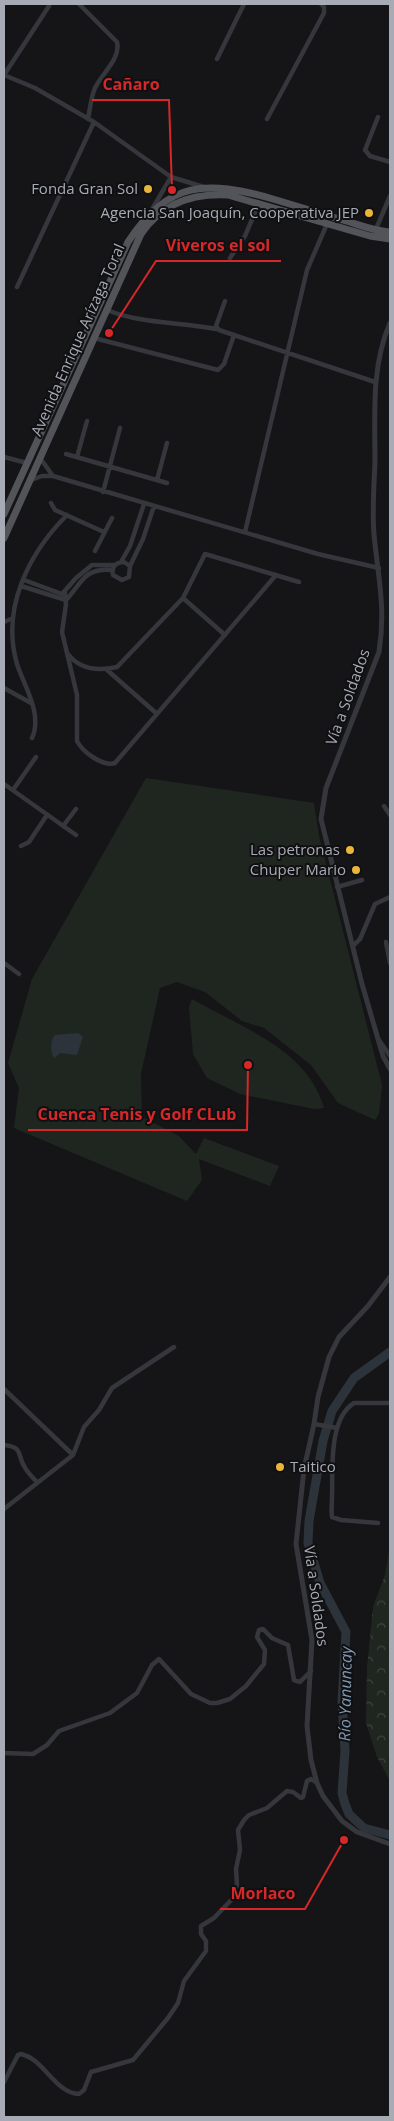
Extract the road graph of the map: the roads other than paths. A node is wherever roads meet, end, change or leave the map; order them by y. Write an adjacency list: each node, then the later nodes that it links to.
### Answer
1 (79, 4): 8 (street)
2 (244, 4): 5 (street)
3 (321, 4): 9 (street)
4 (49, 6): 6 (street)
5 (216, 59)
6 (4, 75): 8 (street)
7 (378, 117): 11 (street)
8 (88, 119): 10 (street)
9 (267, 119)
10 (94, 122): 12 (street); 22 (street)
11 (390, 162)
12 (171, 178): 13 (street); 16 (street)
13 (204, 187): 16 (main road, Avenida Enrique Arízaga Toral); 18 (main road, Avenida Enrique Arízaga Toral)
14 (390, 196): 18 (street)
15 (260, 203): 17 (main road, Avenida Enrique Arízaga Toral); 21 (street); 25 (main road, Avenida Enrique Arízaga Toral)
16 (150, 213): 23 (main road, Avenida Enrique Arízaga Toral)
17 (327, 224): 20 (main road, Avenida Enrique Arízaga Toral); 31 (street)
18 (376, 229): 19 (main road, Avenida Enrique Arízaga Toral)
19 (390, 232)
20 (390, 239)
21 (230, 258)
22 (17, 288)
23 (102, 297): 25 (main road); 40 (main road, Avenida Enrique Arízaga Toral)
24 (225, 301): 28 (street)
25 (110, 302): 26 (main road, Avenida Enrique Arízaga Toral)
26 (107, 310): 28 (street); 30 (main road, Avenida Enrique Arízaga Toral)
27 (390, 323): 32 (street, Vía a Soldados)
28 (216, 329): 29 (street)
29 (234, 335): 30 (street); 31 (street)
30 (94, 338): 38 (main road, Avenida Enrique Arízaga Toral)
31 (289, 353): 32 (street); 54 (street)
32 (376, 382): 60 (street, Vía a Soldados)
33 (88, 421): 39 (street)
34 (120, 428): 41 (street)
35 (167, 443): 44 (street)
36 (66, 454): 39 (street)
37 (4, 457): 40 (street)
38 (40, 458): 42 (street); 43 (main road, Avenida Enrique Arízaga Toral)
39 (77, 458): 41 (street)
40 (27, 463): 50 (main road, Avenida Enrique Arízaga Toral)
41 (110, 466): 44 (street); 46 (street)
42 (53, 476): 43 (street); 46 (street)
43 (31, 480): 55 (main road, Avenida Enrique Arízaga Toral)
44 (157, 480): 45 (street)
45 (167, 483)
46 (103, 492): 48 (street)
47 (51, 503): 51 (street)
48 (144, 504): 49 (street); 57 (street)
49 (154, 506): 54 (street); 58 (street)
50 (4, 514)
51 (67, 515): 53 (street); 62 (street)
52 (112, 518): 53 (street)
53 (104, 532): 56 (street)
54 (245, 532): 60 (street)
55 (4, 538)
56 (95, 551)
57 (121, 562): 58 (street); 59 (street)
58 (130, 566): 59 (street)
59 (114, 568): 65 (street); 67 (street)
60 (378, 568): 88 (street, Vía a Soldados)
61 (276, 575): 63 (street); 66 (street); 70 (street)
62 (24, 580): 64 (street); 65 (street)
63 (299, 582)
64 (21, 586): 67 (street); 68 (street)
65 (65, 593): 67 (street)
66 (183, 598): 70 (street); 72 (street)
67 (66, 600): 71 (street)
68 (11, 619): 69 (street); 74 (street)
69 (4, 622)
70 (225, 635): 75 (street)
71 (66, 651): 72 (street); 75 (street)
72 (106, 669): 75 (street)
73 (4, 688): 74 (street)
74 (31, 703): 76 (street)
75 (156, 713)
76 (32, 738)
77 (36, 757): 79 (street)
78 (4, 784): 79 (street)
79 (13, 790): 82 (street)
80 (384, 806): 83 (street)
81 (76, 809): 84 (street)
82 (47, 814): 84 (street); 86 (street)
83 (390, 815)
84 (63, 826): 85 (street)
85 (76, 835)
86 (21, 846)
87 (362, 880): 88 (street)
88 (338, 886): 91 (street, Vía a Soldados)
89 (390, 897): 91 (street)
90 (386, 942): 93 (street)
91 (353, 946): 95 (street, Vía a Soldados)
92 (4, 963): 94 (street)
93 (390, 963)
94 (19, 974)
95 (379, 1040): 96 (street); 97 (street, Vía a Soldados)
96 (390, 1056)
97 (390, 1069)
98 (390, 1277): 102 (street, Vía a Soldados)
99 (174, 1346): 105 (street)
100 (4, 1389): 105 (street)
101 (390, 1403): 103 (street)
102 (318, 1425): 103 (street); 109 (street, Vía a Soldados)
103 (334, 1428): 108 (street)
104 (4, 1445): 106 (street)
105 (73, 1455): 106 (street)
106 (36, 1482): 107 (street)
107 (4, 1509)
108 (378, 1523)
109 (311, 1671): 110 (street); 111 (street, Vía a Soldados)
110 (4, 1753)
111 (317, 1783): 112 (street, Vía a Soldados); 113 (street)
112 (390, 1844)
113 (4, 2082)

